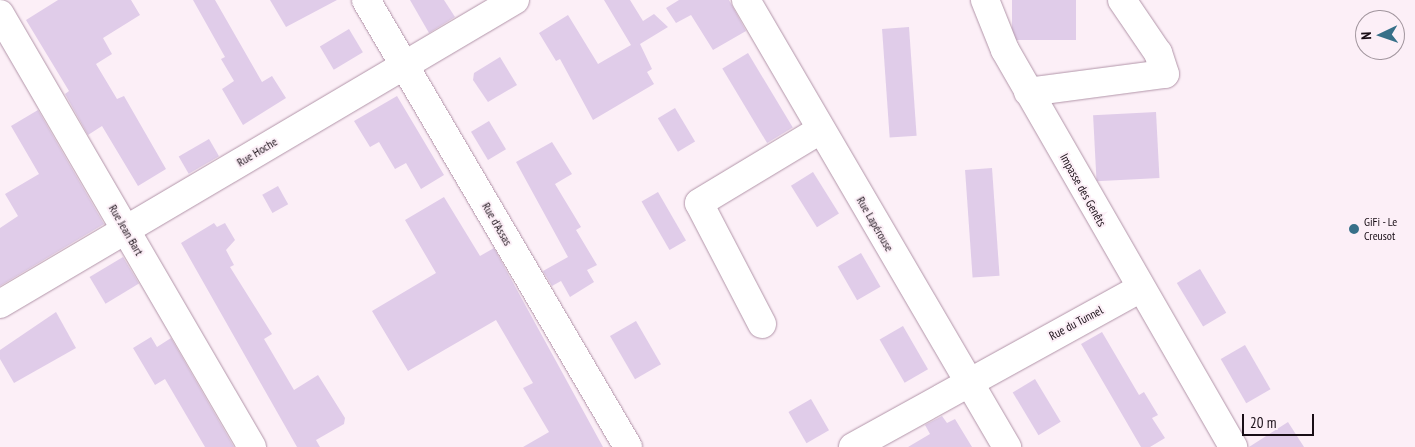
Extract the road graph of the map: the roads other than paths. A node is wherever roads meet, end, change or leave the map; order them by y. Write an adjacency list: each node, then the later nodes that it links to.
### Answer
1 (366, 0): 7 (street, Rue d'Assas)
2 (515, 0): 7 (street, Rue Hoche)
3 (746, 0): 9 (street, Rue Lapérouse)
4 (985, 0): 8 (street, Impasse des Genêts)
5 (1122, 0): 8 (street)
6 (0, 14): 10 (street, Rue Jean Bart)
7 (403, 64): 10 (street, Rue Hoche); 16 (street, Rue d'Assas)
8 (1028, 92): 11 (street, Impasse des Genêts)
9 (820, 130): 13 (street); 14 (street, Rue Lapérouse)
10 (126, 231): 12 (street, Rue Hoche); 15 (street, Rue Jean Bart)
11 (1139, 289): 14 (street, Rue du Tunnel); 19 (street)
12 (0, 304)
13 (762, 324)
14 (967, 381): 17 (street, Rue du Tunnel); 18 (street, Rue Lapérouse)
15 (252, 447)
16 (628, 447)
17 (853, 447)
18 (1006, 447)
19 (1233, 447)

